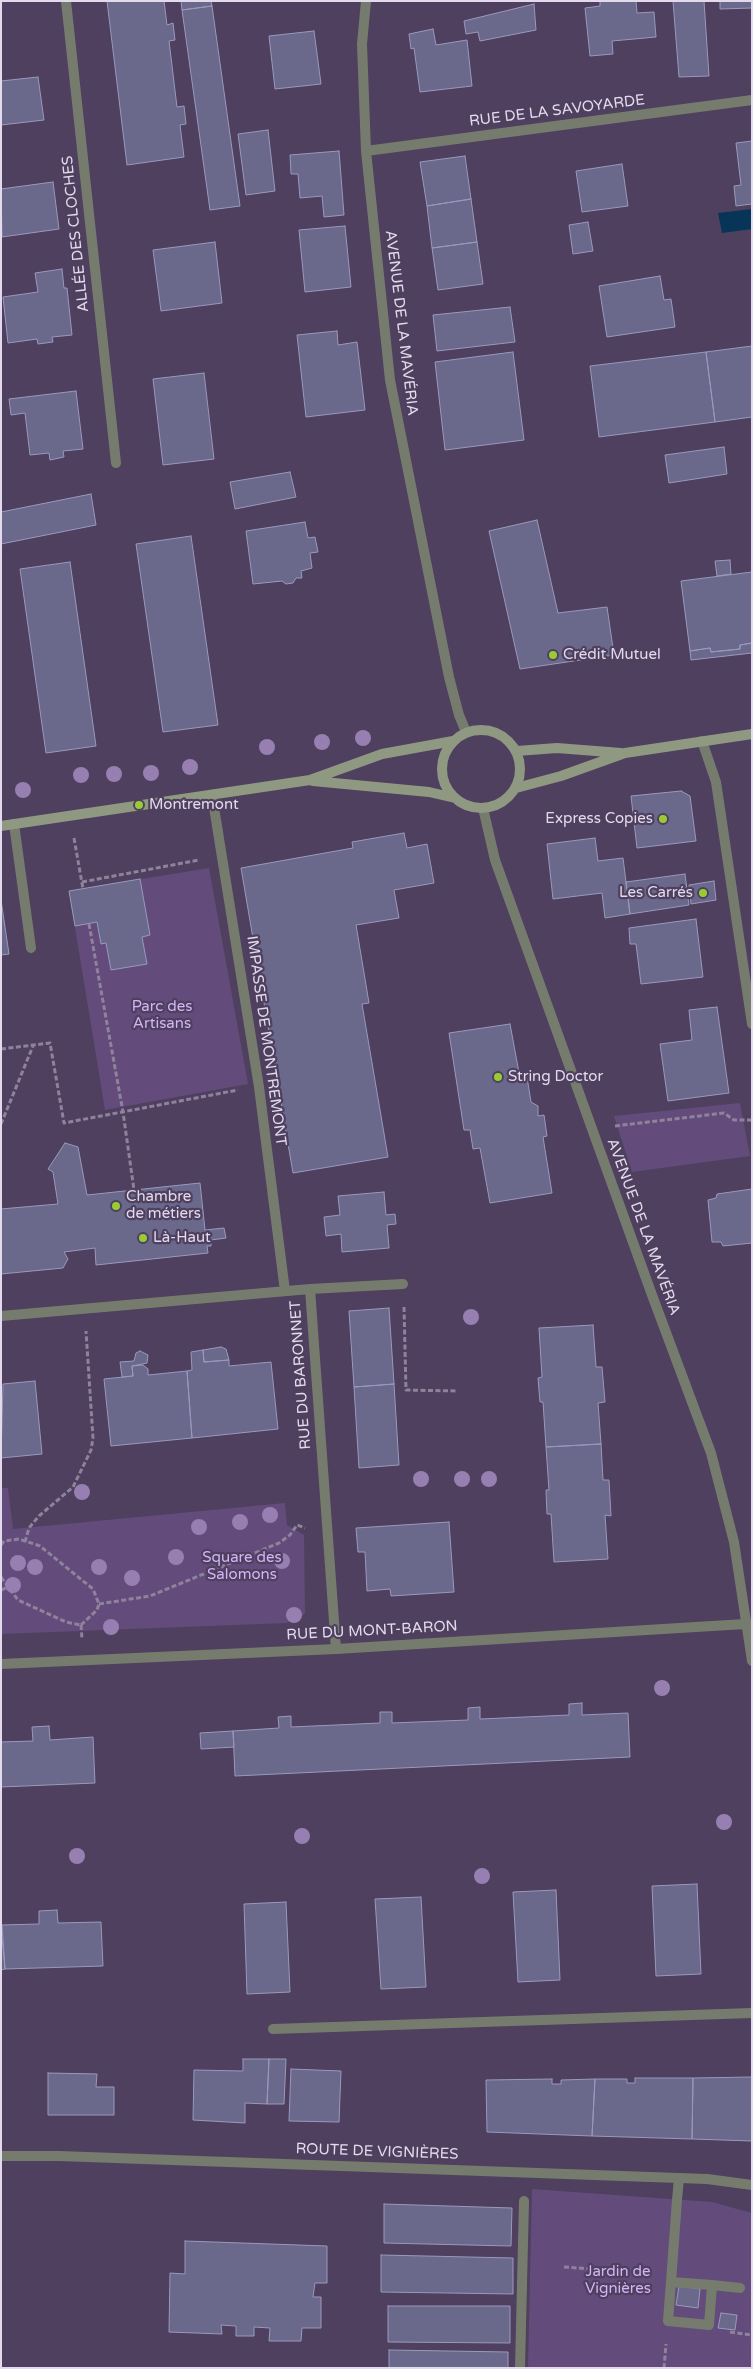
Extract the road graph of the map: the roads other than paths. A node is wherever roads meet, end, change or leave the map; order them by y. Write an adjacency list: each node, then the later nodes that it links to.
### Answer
1 (66, 1): 5 (street, ALLÉE DES CLOCHES)
2 (366, 1): 4 (street, AVENUE DE LA MAVÉRIA)
3 (752, 100): 4 (street, RUE DE LA SAVOYARDE)
4 (366, 151): 6 (street, AVENUE DE LA MAVÉRIA)
5 (116, 463)
6 (466, 732): 8 (main road); 10 (main road)
7 (752, 734): 9 (main road)
8 (453, 741): 12 (main road); 15 (main road)
9 (702, 741): 11 (main road); 20 (street)
10 (517, 752): 11 (main road); 13 (main road)
11 (625, 753): 13 (main road)
12 (310, 780): 14 (main road); 15 (main road)
13 (516, 788): 16 (main road)
14 (212, 795): 17 (main road); 23 (street, IMPASSE DE MONTREMONT)
15 (455, 798): 16 (main road)
16 (483, 808): 25 (street, AVENUE DE LA MAVÉRIA)
17 (14, 824): 18 (main road); 19 (street)
18 (1, 826)
19 (31, 948)
20 (752, 1024)
21 (403, 1284): 22 (street)
22 (310, 1289): 23 (street, RUE DU BARONNET); 26 (street, RUE DU BARONNET)
23 (285, 1291): 24 (street, RUE DU BARONNET)
24 (1, 1316)
25 (745, 1624): 26 (street, RUE DU MONT-BARON); 27 (street, AVENUE DE LA MAVÉRIA)
26 (336, 1649): 28 (street, RUE DU MONT-BARON)
27 (752, 1661)
28 (1, 1664)
29 (752, 2013): 30 (street)
30 (273, 2029)
31 (1, 2156): 32 (street, ROUTE DE VIGNIÈRES)
32 (679, 2178): 33 (street, ROUTE DE VIGNIÈRES); 35 (street)
33 (752, 2185)
34 (524, 2201): 38 (street)
35 (671, 2278): 36 (street); 36 (street)
36 (712, 2286): 37 (street)
37 (740, 2288)
38 (520, 2368)

